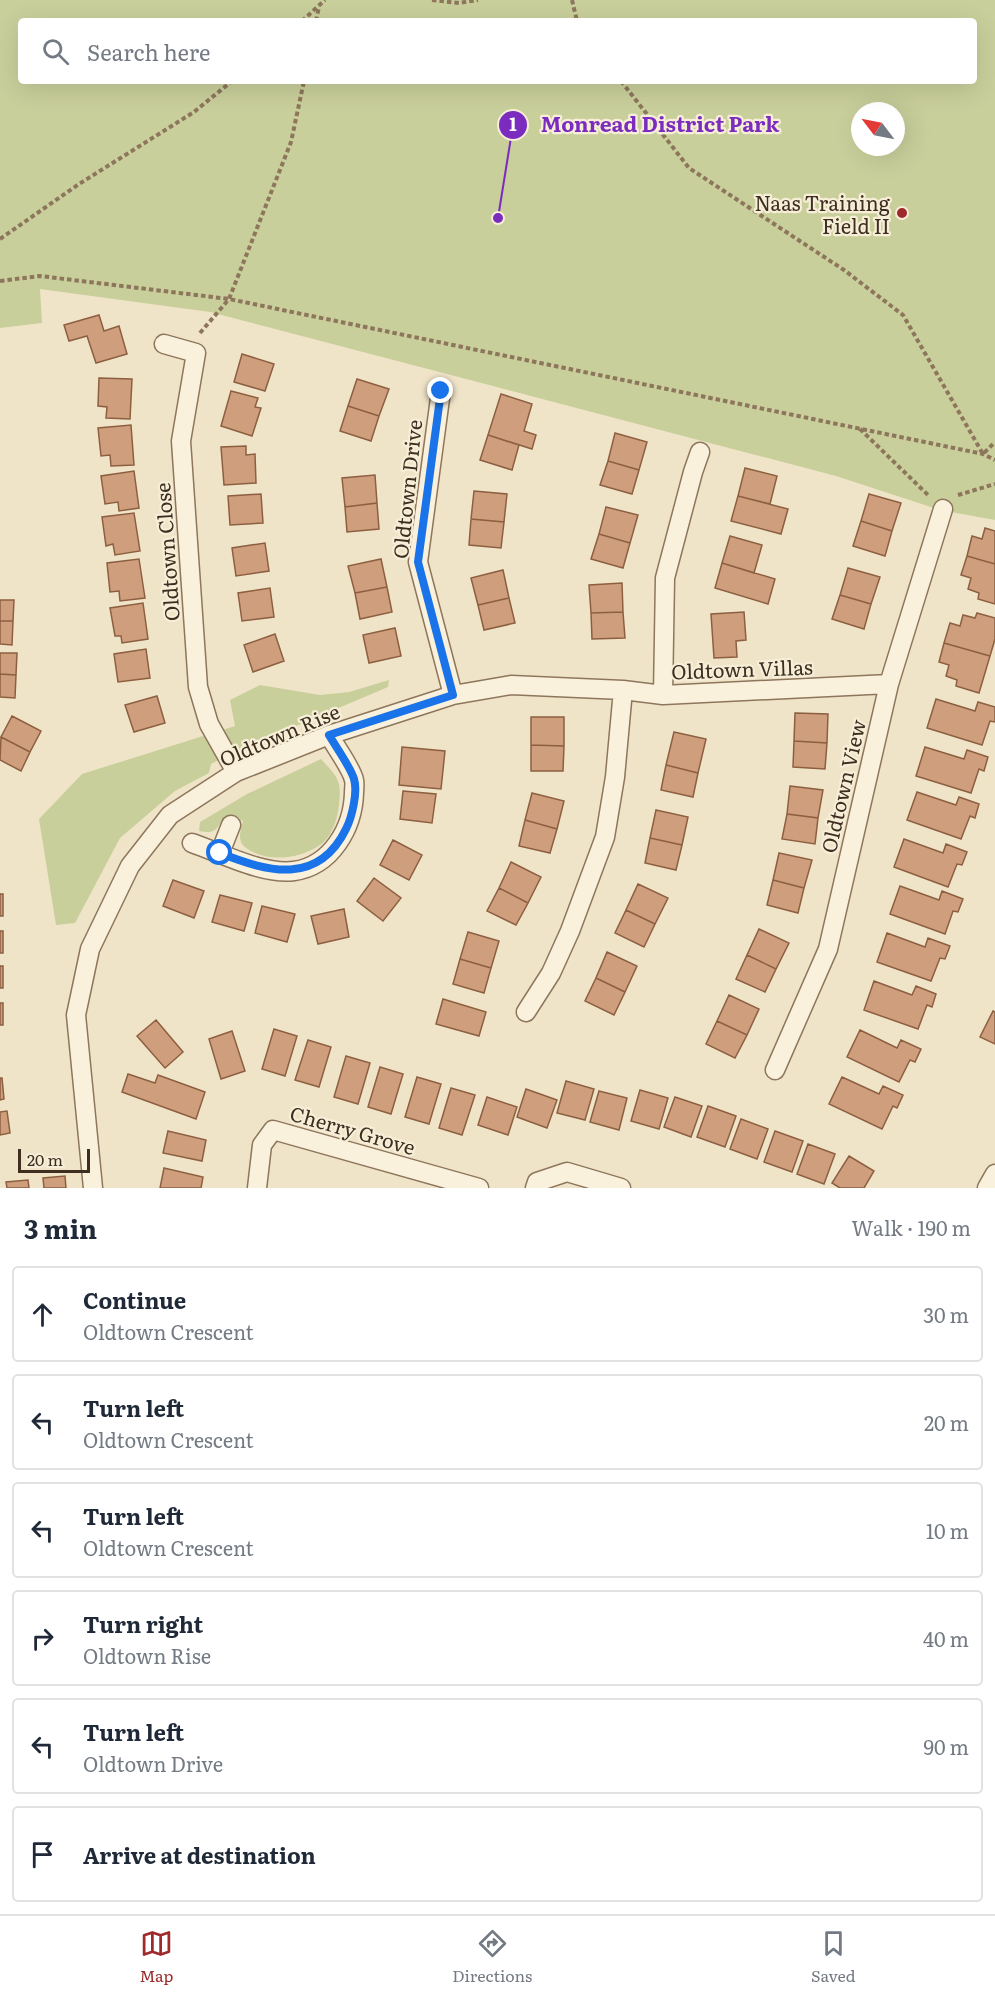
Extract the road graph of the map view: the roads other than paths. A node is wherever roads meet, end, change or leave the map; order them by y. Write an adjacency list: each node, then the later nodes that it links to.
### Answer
1 (165, 344): 10 (street, Oldtown Close)
2 (441, 391): 7 (street, Oldtown Drive)
3 (700, 452): 8 (street, Oldtown Villas)
4 (945, 503): 5 (street, Oldtown View)
5 (889, 684): 8 (street, Oldtown Villas); 15 (street, Oldtown View)
6 (622, 690): 7 (street, Oldtown Rise); 8 (street, Oldtown Rise); 14 (street)
7 (453, 695): 9 (street, Oldtown Rise)
8 (663, 695)
9 (329, 735): 10 (street, Oldtown Rise); 13 (street)
10 (236, 772): 17 (street, Oldtown Rise)
11 (231, 825): 13 (street)
12 (192, 843): 13 (street)
13 (220, 853)
14 (525, 1012)
15 (775, 1070)
16 (995, 1174): 22 (street)
17 (93, 1188)
18 (257, 1188): 19 (street, Cherry Grove)
19 (479, 1188)
20 (535, 1188): 21 (street)
21 (621, 1188)
22 (987, 1188)

